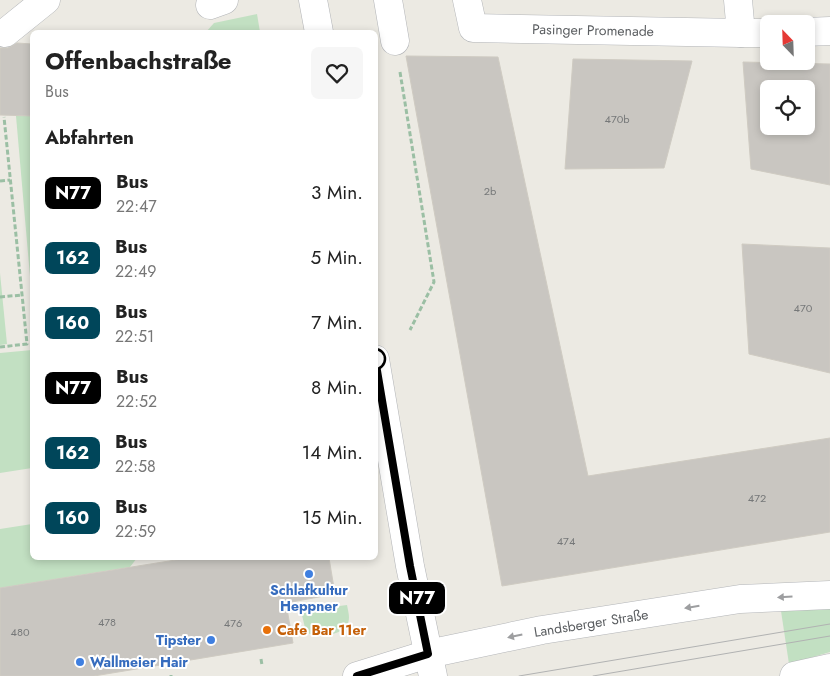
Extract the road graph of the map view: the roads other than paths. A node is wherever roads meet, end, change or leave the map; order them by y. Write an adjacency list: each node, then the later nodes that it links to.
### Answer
1 (46, 0): 11 (street)
2 (313, 0): 6 (street)
3 (388, 0): 12 (street)
4 (467, 0): 10 (street, Pasinger Promenade)
5 (738, 0): 10 (street)
6 (319, 30)
7 (830, 31): 9 (street)
8 (760, 32): 10 (street, Pasinger Promenade)
9 (815, 32)
10 (741, 33)
11 (3, 36)
12 (395, 41)
13 (378, 377): 15 (street)
14 (830, 595): 15 (street, Landsberger Straße, one-way to 15)
15 (430, 665): 17 (street, Landsberger Straße)
16 (830, 668): 18 (street)
17 (357, 676)
18 (794, 676)

